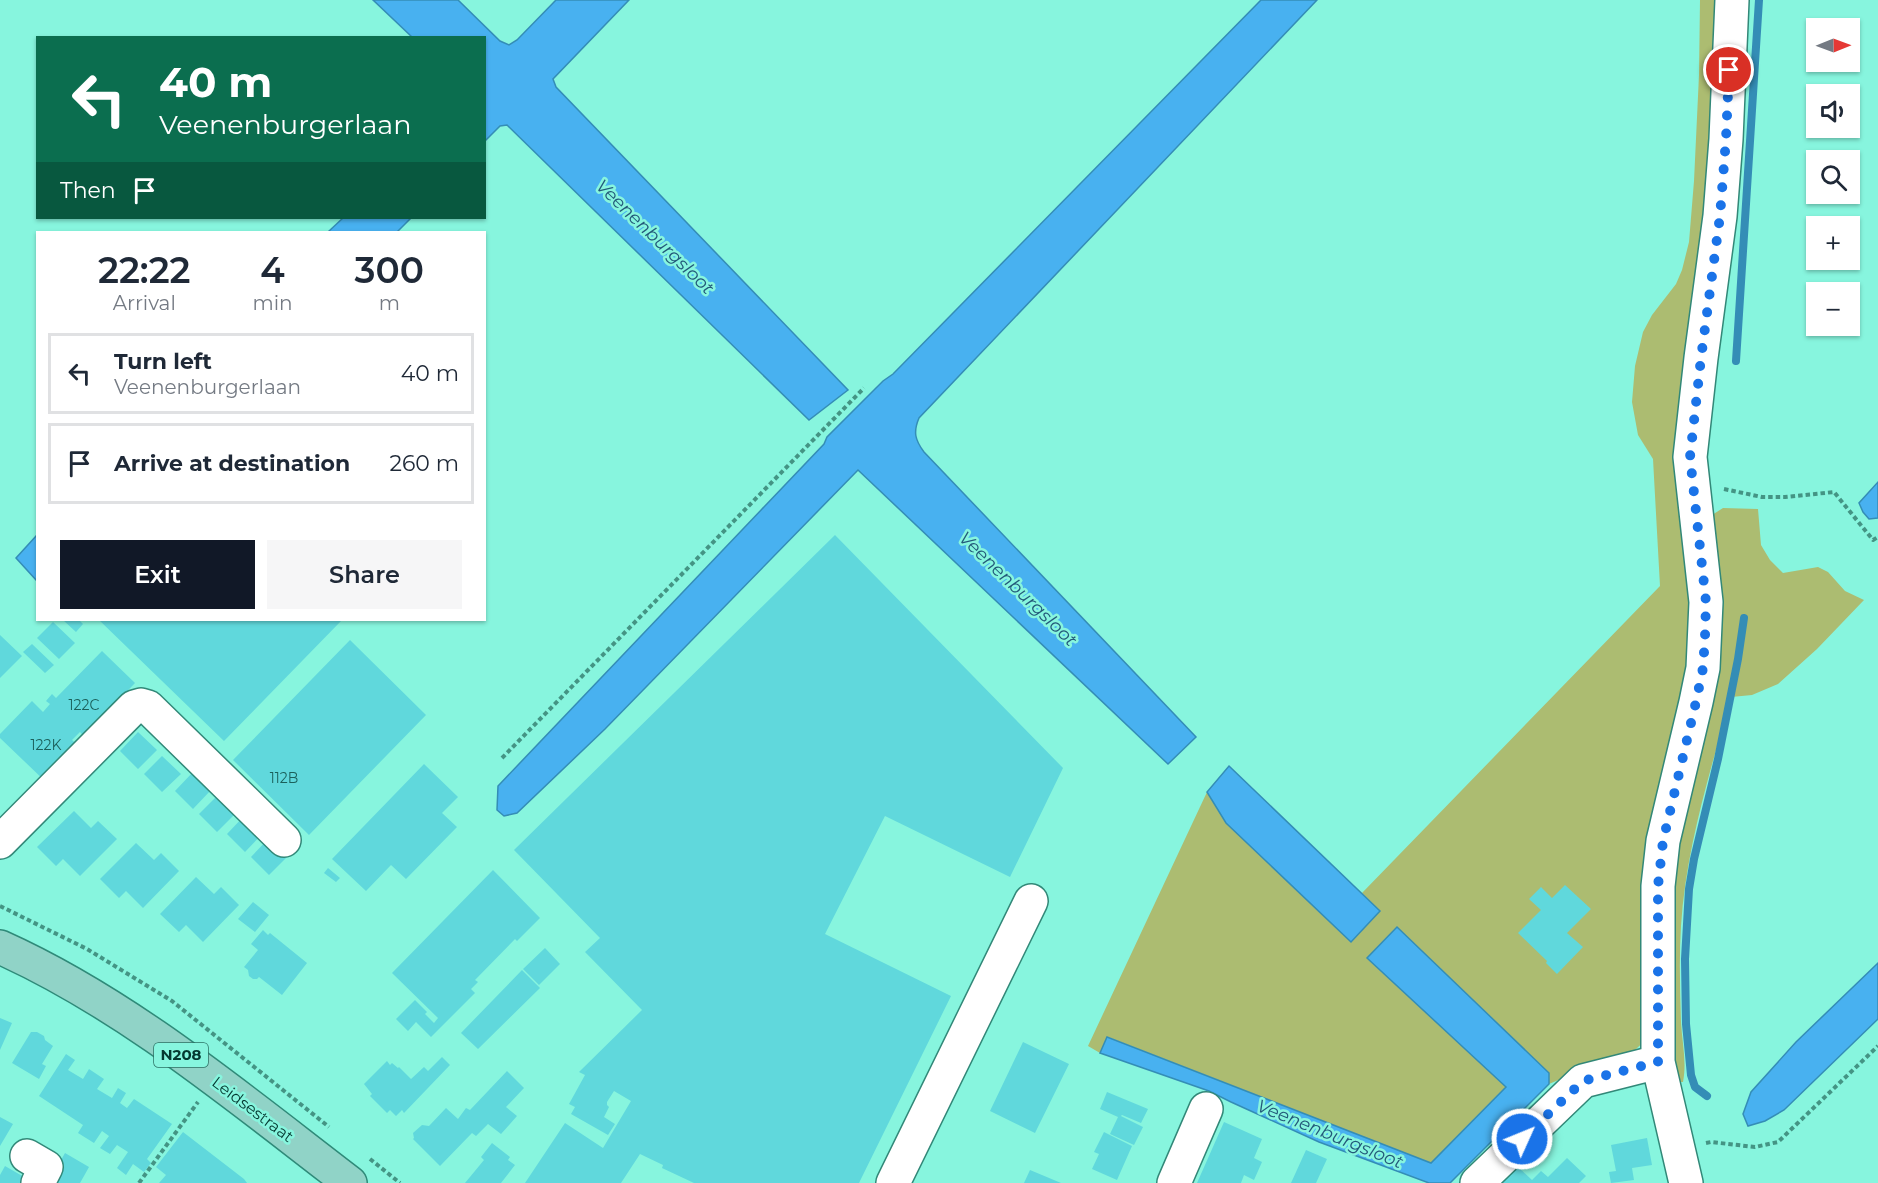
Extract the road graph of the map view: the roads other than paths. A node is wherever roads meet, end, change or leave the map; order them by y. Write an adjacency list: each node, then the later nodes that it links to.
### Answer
1 (1732, 0): 6 (street)
2 (284, 840): 3 (street)
3 (0, 842)
4 (1031, 901): 9 (street)
5 (0, 947): 8 (main road, Leidsestraat / N208)
6 (1658, 1062): 11 (street); 12 (street)
7 (1206, 1110): 10 (street)
8 (350, 1183)
9 (893, 1183)
10 (1174, 1183)
11 (1477, 1183)
12 (1686, 1183)

